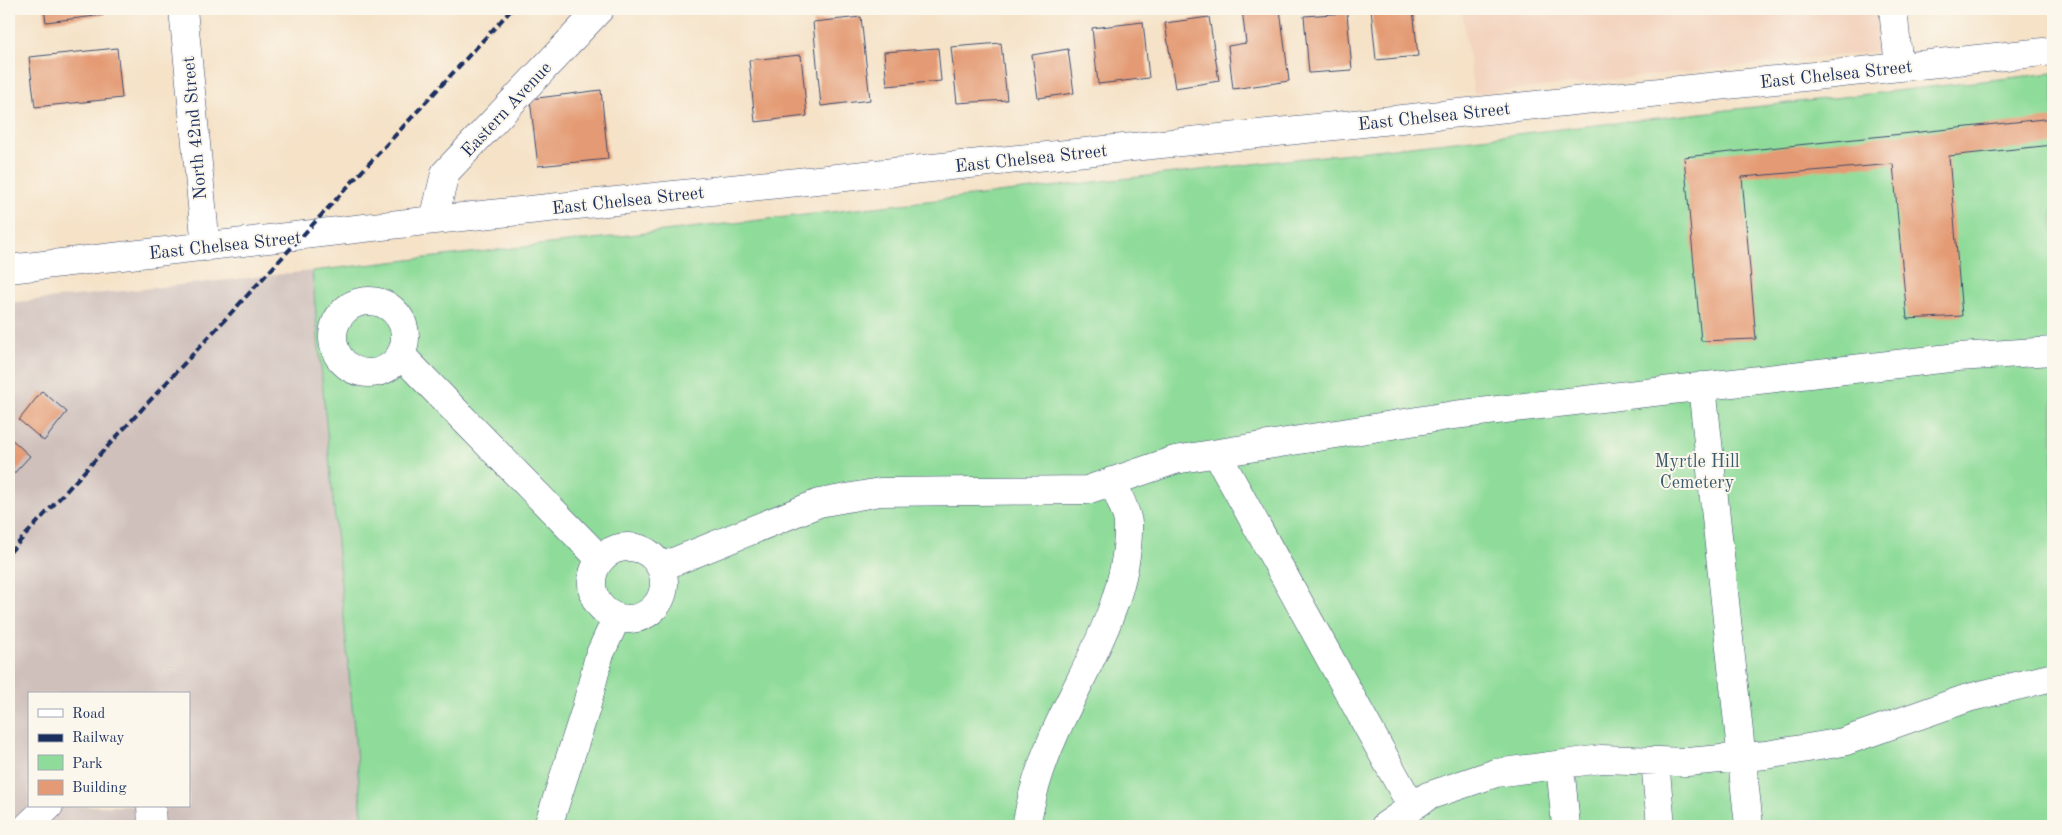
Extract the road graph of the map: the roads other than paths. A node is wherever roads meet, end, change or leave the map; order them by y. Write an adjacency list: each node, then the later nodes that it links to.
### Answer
1 (183, 9): 7 (street, North 42nd Street)
2 (600, 9): 6 (street, Eastern Avenue)
3 (1893, 9): 5 (street)
4 (2053, 51): 5 (street, East Chelsea Street)
5 (1899, 67): 6 (street, East Chelsea Street)
6 (434, 220): 7 (street, East Chelsea Street)
7 (206, 247): 8 (street, East Chelsea Street)
8 (9, 268)
9 (2053, 352): 11 (street)
10 (401, 355): 14 (street)
11 (1702, 386): 12 (street); 18 (street)
12 (1217, 454): 13 (street); 23 (street)
13 (1112, 481): 15 (street); 27 (street)
14 (600, 559): 15 (street); 16 (street)
15 (661, 567): 16 (street)
16 (617, 617): 26 (street)
17 (2053, 677): 18 (street)
18 (1742, 756): 19 (street); 31 (street)
19 (1655, 761): 20 (street); 30 (street)
20 (1560, 764): 23 (street); 29 (street)
21 (47, 808): 24 (street)
22 (150, 808): 25 (street)
23 (1412, 808): 28 (street)
24 (28, 826)
25 (152, 826)
26 (548, 826)
27 (1026, 826)
28 (1385, 826)
29 (1566, 826)
30 (1661, 826)
31 (1749, 826)

